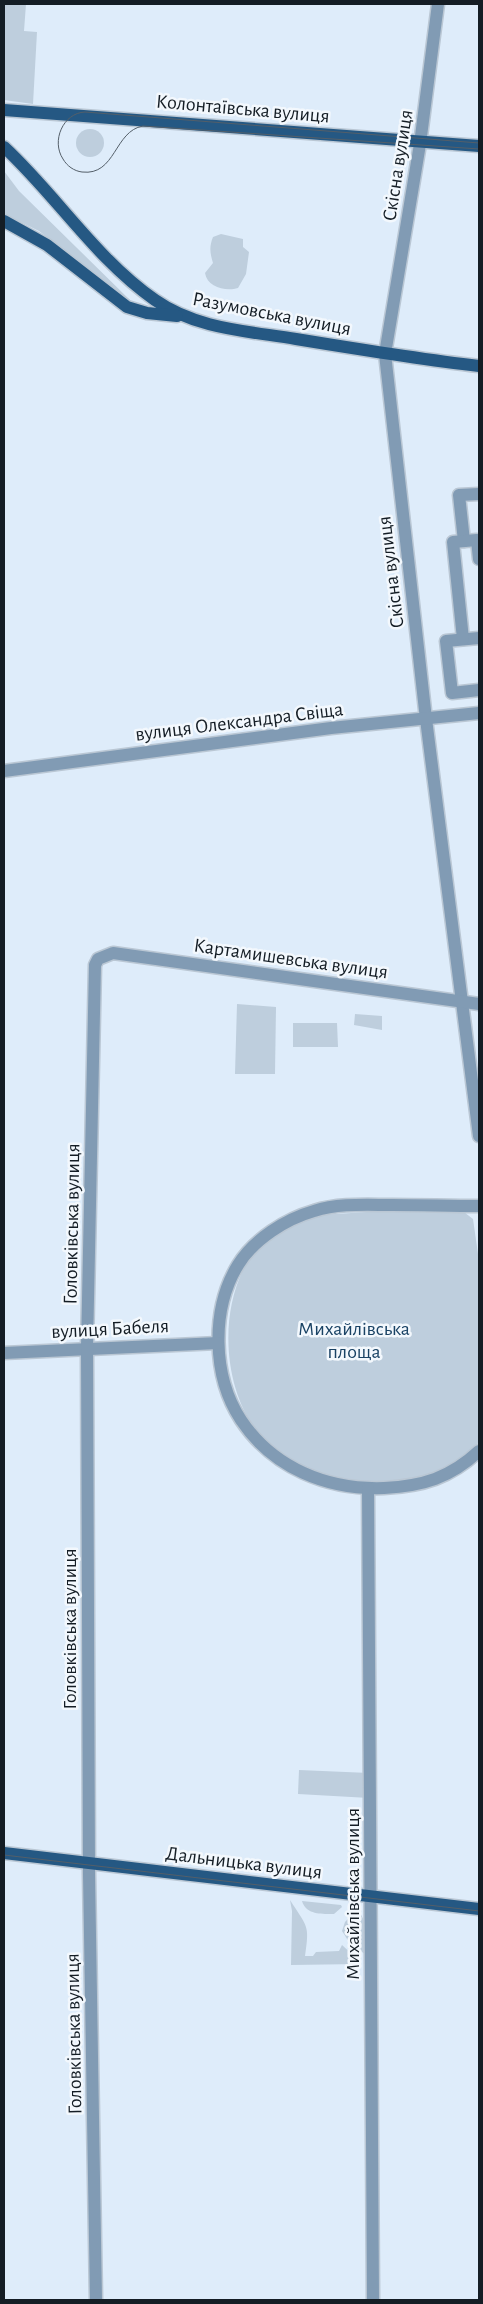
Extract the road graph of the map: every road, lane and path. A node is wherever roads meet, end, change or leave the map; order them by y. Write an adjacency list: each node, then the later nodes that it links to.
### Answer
1 (438, 4): 3 (street, Cкісна вулиця)
2 (4, 110): 3 (main road, Колонтаївська вулиця)
3 (420, 141): 4 (main road, Колонтаївська вулиця); 8 (street, Cкісна вулиця)
4 (479, 146)
5 (4, 147): 7 (main road, Разумовська вулиця)
6 (4, 221): 7 (main road)
7 (184, 317): 8 (main road, Разумовська вулиця)
8 (385, 354): 9 (main road, Разумовська вулиця); 17 (street, Cкісна вулиця)
9 (479, 366)
10 (479, 494): 11 (street)
11 (464, 541): 12 (street); 14 (street)
12 (479, 559)
13 (479, 638): 14 (street)
14 (463, 640): 15 (street)
15 (479, 690)
16 (479, 714): 17 (street, вулиця Олександра Свіща)
17 (426, 719): 18 (street, вулиця Олександра Свіща); 20 (street, Cкісна вулиця)
18 (4, 771)
19 (98, 959): 20 (street, Картамишевська вулиця); 25 (street, Головківська вулиця)
20 (462, 1003): 21 (street, Картамишевська вулиця); 22 (street, Cкісна вулиця)
21 (479, 1004)
22 (479, 1136)
23 (479, 1206): 24 (street)
24 (218, 1343): 25 (street, вулиця Бабеля); 28 (street)
25 (87, 1347): 26 (street, вулиця Бабеля); 30 (street, Головківська вулиця)
26 (4, 1353)
27 (479, 1451): 28 (street)
28 (368, 1488): 31 (street, Михайлівська вулиця)
29 (4, 1853): 30 (main road, Дальницька вулиця)
30 (89, 1863): 31 (main road, Дальницька вулиця); 33 (street, Головківська вулиця)
31 (371, 1896): 32 (main road, Дальницька вулиця); 34 (street, Михайлівська вулиця)
32 (479, 1909)
33 (96, 2300)
34 (373, 2300)

